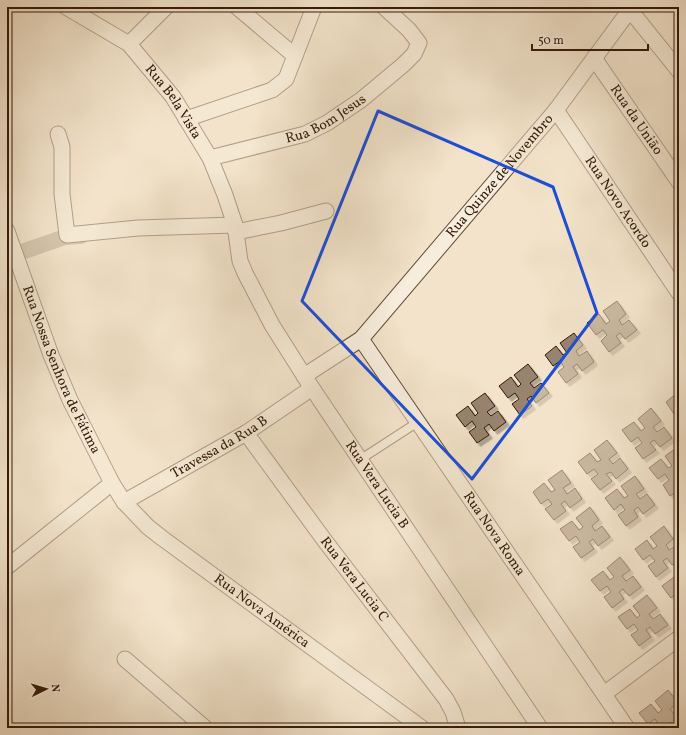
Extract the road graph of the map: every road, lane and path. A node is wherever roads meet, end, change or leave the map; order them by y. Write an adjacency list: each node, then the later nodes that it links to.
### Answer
1 (66, 7): 7 (street, Rua Bela Vista)
2 (166, 7): 7 (street)
3 (237, 7): 8 (street)
4 (314, 7): 8 (street)
5 (384, 7): 14 (street, Rua Bom Jesus)
6 (631, 8): 9 (street, Rua Quinze de Novembro); 10 (street)
7 (129, 44): 12 (street, Rua Bela Vista)
8 (295, 56): 12 (street)
9 (594, 58): 11 (street, Rua Quinze de Novembro); 15 (street, Rua da União)
10 (679, 71)
11 (556, 110): 20 (street, Rua Novo Acordo); 21 (street, Rua Quinze de Novembro)
12 (186, 119): 14 (street, Rua Bela Vista)
13 (58, 134): 17 (street)
14 (210, 158): 17 (street, Rua Bela Vista)
15 (679, 182)
16 (326, 211): 17 (street)
17 (235, 228): 22 (street, Rua Vera Lucia B)
18 (7, 231): 19 (street, Rua Nossa Senhora de Fátima)
19 (10, 253): 26 (street, Rua Nossa Senhora de Fátima)
20 (679, 294)
21 (361, 339): 22 (street, Rua Quinze de Novembro); 23 (street, Rua Nova Roma)
22 (308, 382): 24 (street, Travessa da Rua B); 25 (street, Rua Vera Lucia B)
23 (418, 422): 25 (lane); 31 (street, Rua Nova Roma)
24 (246, 433): 27 (street, Travessa da Rua B); 34 (street, Rua Vera Lucia C)
25 (361, 459): 35 (street, Rua Vera Lucia B)
26 (112, 483): 27 (street, Rua Nova América); 28 (street)
27 (124, 502): 33 (street, Rua Nova América)
28 (7, 567)
29 (679, 638): 31 (street)
30 (125, 659): 32 (street)
31 (604, 694): 36 (street, Rua Nova Roma)
32 (205, 728)
33 (422, 728)
34 (458, 728)
35 (540, 728)
36 (627, 728)

